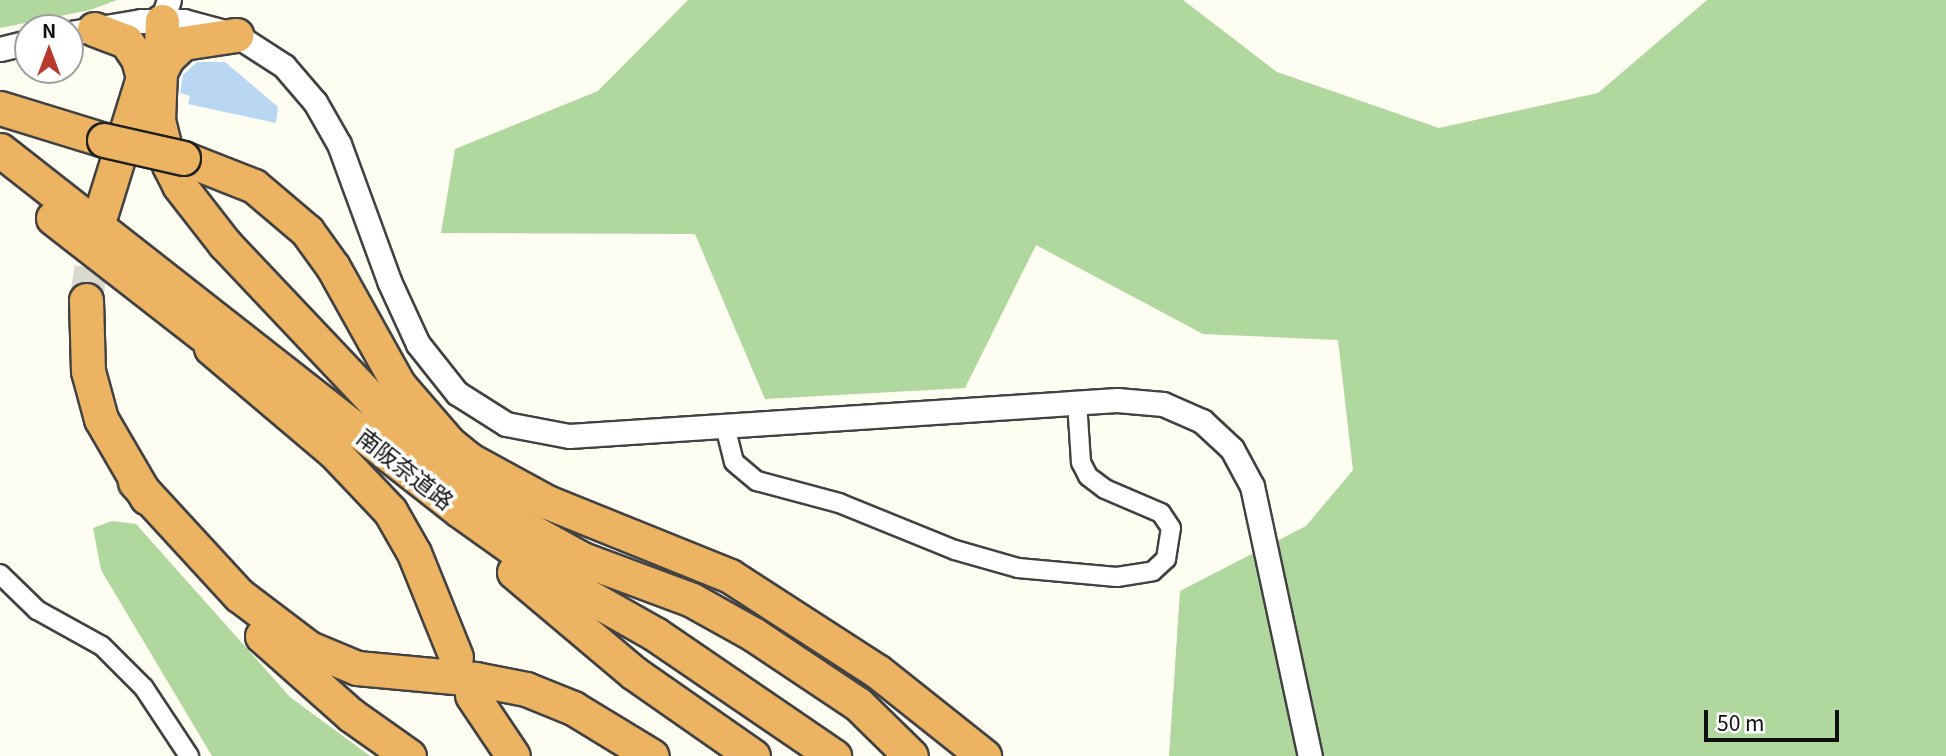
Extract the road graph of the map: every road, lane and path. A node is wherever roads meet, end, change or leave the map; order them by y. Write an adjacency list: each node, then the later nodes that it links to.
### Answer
1 (166, 10): 2 (street); 4 (street); 5 (highway)
2 (84, 30)
3 (84, 31): 5 (highway)
4 (236, 35): 5 (highway); 13 (street)
5 (150, 79): 9 (highway); 15 (highway)
6 (0, 108): 27 (highway, bridge)
7 (0, 150): 24 (highway, 南阪奈道路)
8 (0, 174): 11 (highway, 南阪奈道路)
9 (101, 212)
10 (86, 300): 14 (highway)
11 (155, 301): 17 (highway); 23 (highway, 南阪奈道路)
12 (1077, 402): 13 (street); 13 (street); 28 (street)
13 (725, 426)
14 (135, 482): 20 (highway); 22 (highway)
15 (582, 559): 25 (highway); 26 (highway)
16 (0, 574): 19 (street)
17 (456, 657)
18 (472, 695): 21 (highway)
19 (189, 756)
20 (409, 756)
21 (513, 756)
22 (652, 756)
23 (754, 756)
24 (834, 756)
25 (911, 756)
26 (955, 756)
27 (984, 756)
28 (1310, 756)

